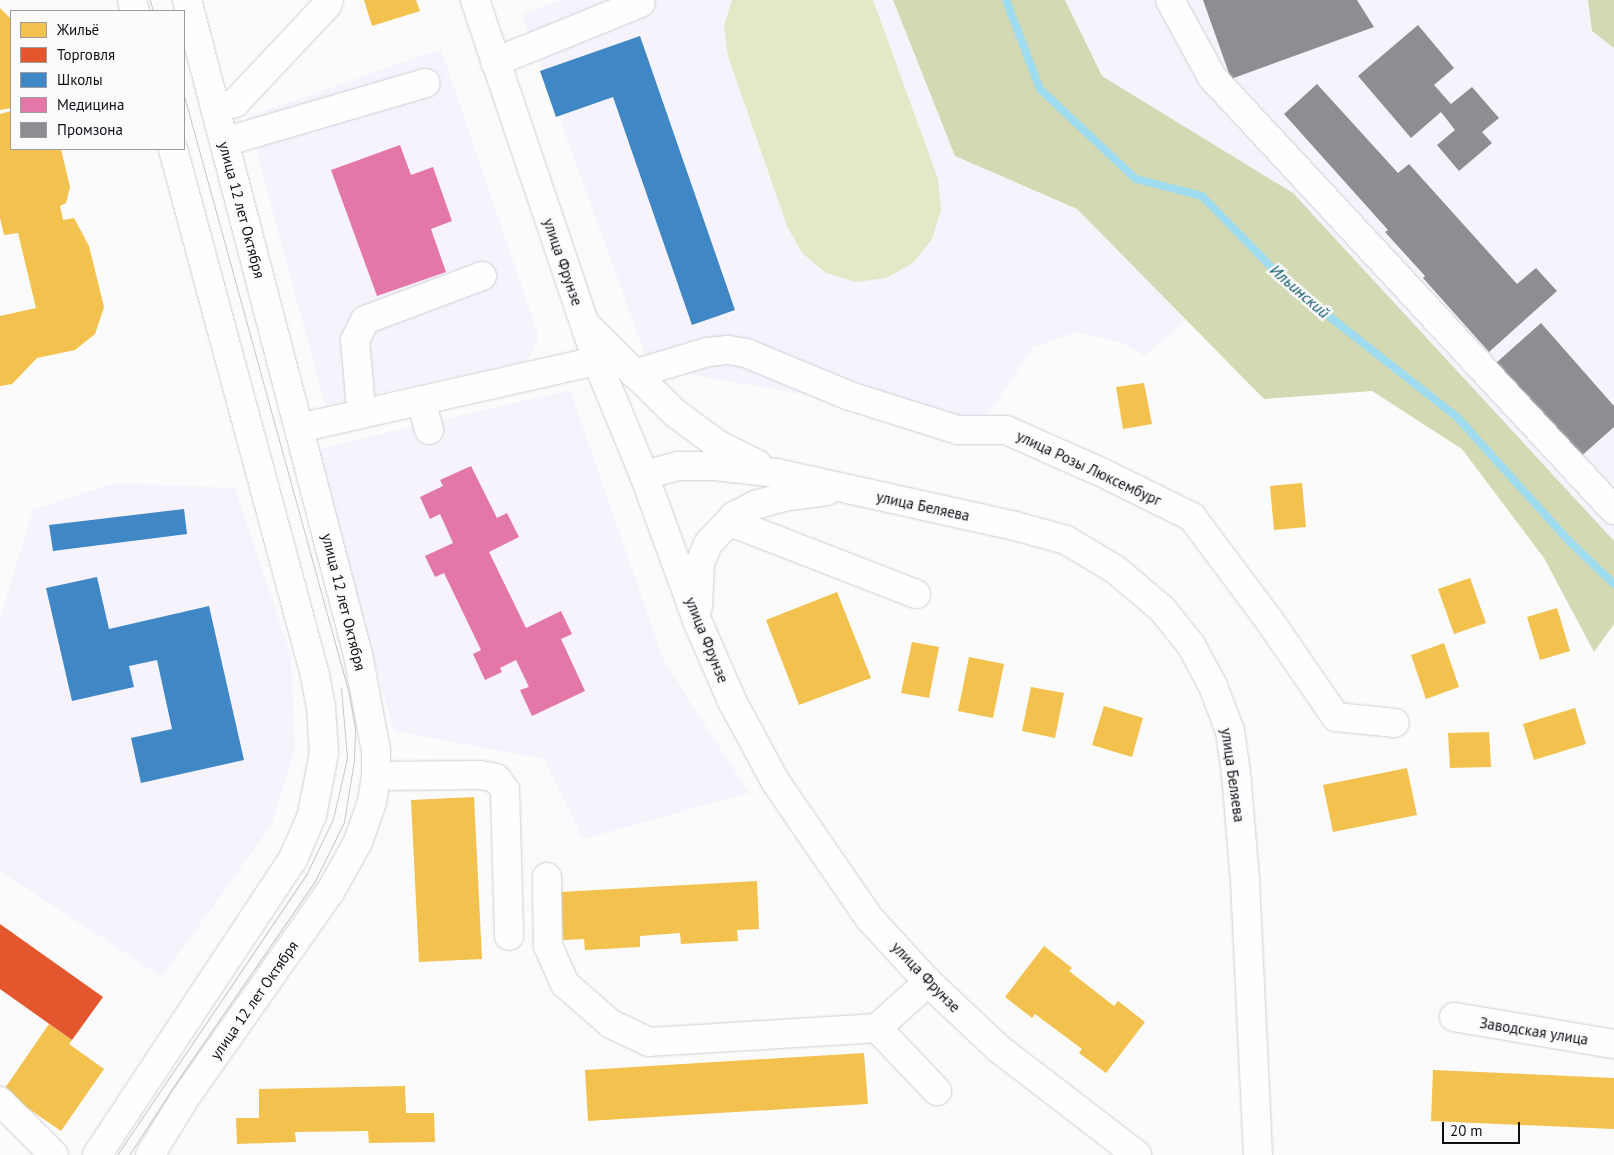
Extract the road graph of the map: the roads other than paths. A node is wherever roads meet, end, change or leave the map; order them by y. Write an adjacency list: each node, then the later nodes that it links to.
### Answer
1 (187, 0): 8 (main road, улица 12 лет Октября)
2 (329, 0): 8 (main road)
3 (475, 0): 6 (main road, улица Фрунзе)
4 (1170, 0): 22 (main road)
5 (640, 3): 6 (main road)
6 (496, 62): 12 (main road, улица Фрунзе)
7 (426, 83): 9 (main road)
8 (216, 108): 9 (main road, улица 12 лет Октября)
9 (224, 142): 17 (main road, улица 12 лет Октября)
10 (172, 150): 37 (main road)
11 (482, 276): 16 (main road)
12 (584, 322): 13 (main road, улица Фрунзе); 14 (main road)
13 (597, 361): 15 (main road); 20 (main road, улица Фрунзе)
14 (634, 374): 19 (main road); 26 (main road, улица Розы Люксембург)
15 (421, 400): 16 (main road); 18 (main road)
16 (363, 413): 17 (main road)
17 (299, 428): 27 (main road, улица 12 лет Октября)
18 (428, 430)
19 (776, 473): 20 (main road); 21 (main road, улица Беляева)
20 (644, 475): 25 (main road, улица Фрунзе)
21 (844, 489): 23 (main road); 40 (main road, улица Беляева)
22 (1614, 510)
23 (734, 516): 24 (main road); 25 (main road)
24 (916, 594)
25 (699, 625): 30 (main road, улица Фрунзе)
26 (1395, 723)
27 (376, 776): 29 (main road); 38 (main road, улица 12 лет Октября)
28 (547, 877): 32 (main road)
29 (509, 936)
30 (928, 982): 32 (main road); 39 (main road, улица Фрунзе)
31 (1454, 1017): 33 (main road, Заводская улица)
32 (877, 1028): 34 (main road)
33 (1614, 1044)
34 (938, 1091)
35 (0, 1101): 36 (main road)
36 (54, 1155)
37 (97, 1155)
38 (150, 1155)
39 (1137, 1155)
40 (1258, 1155)

